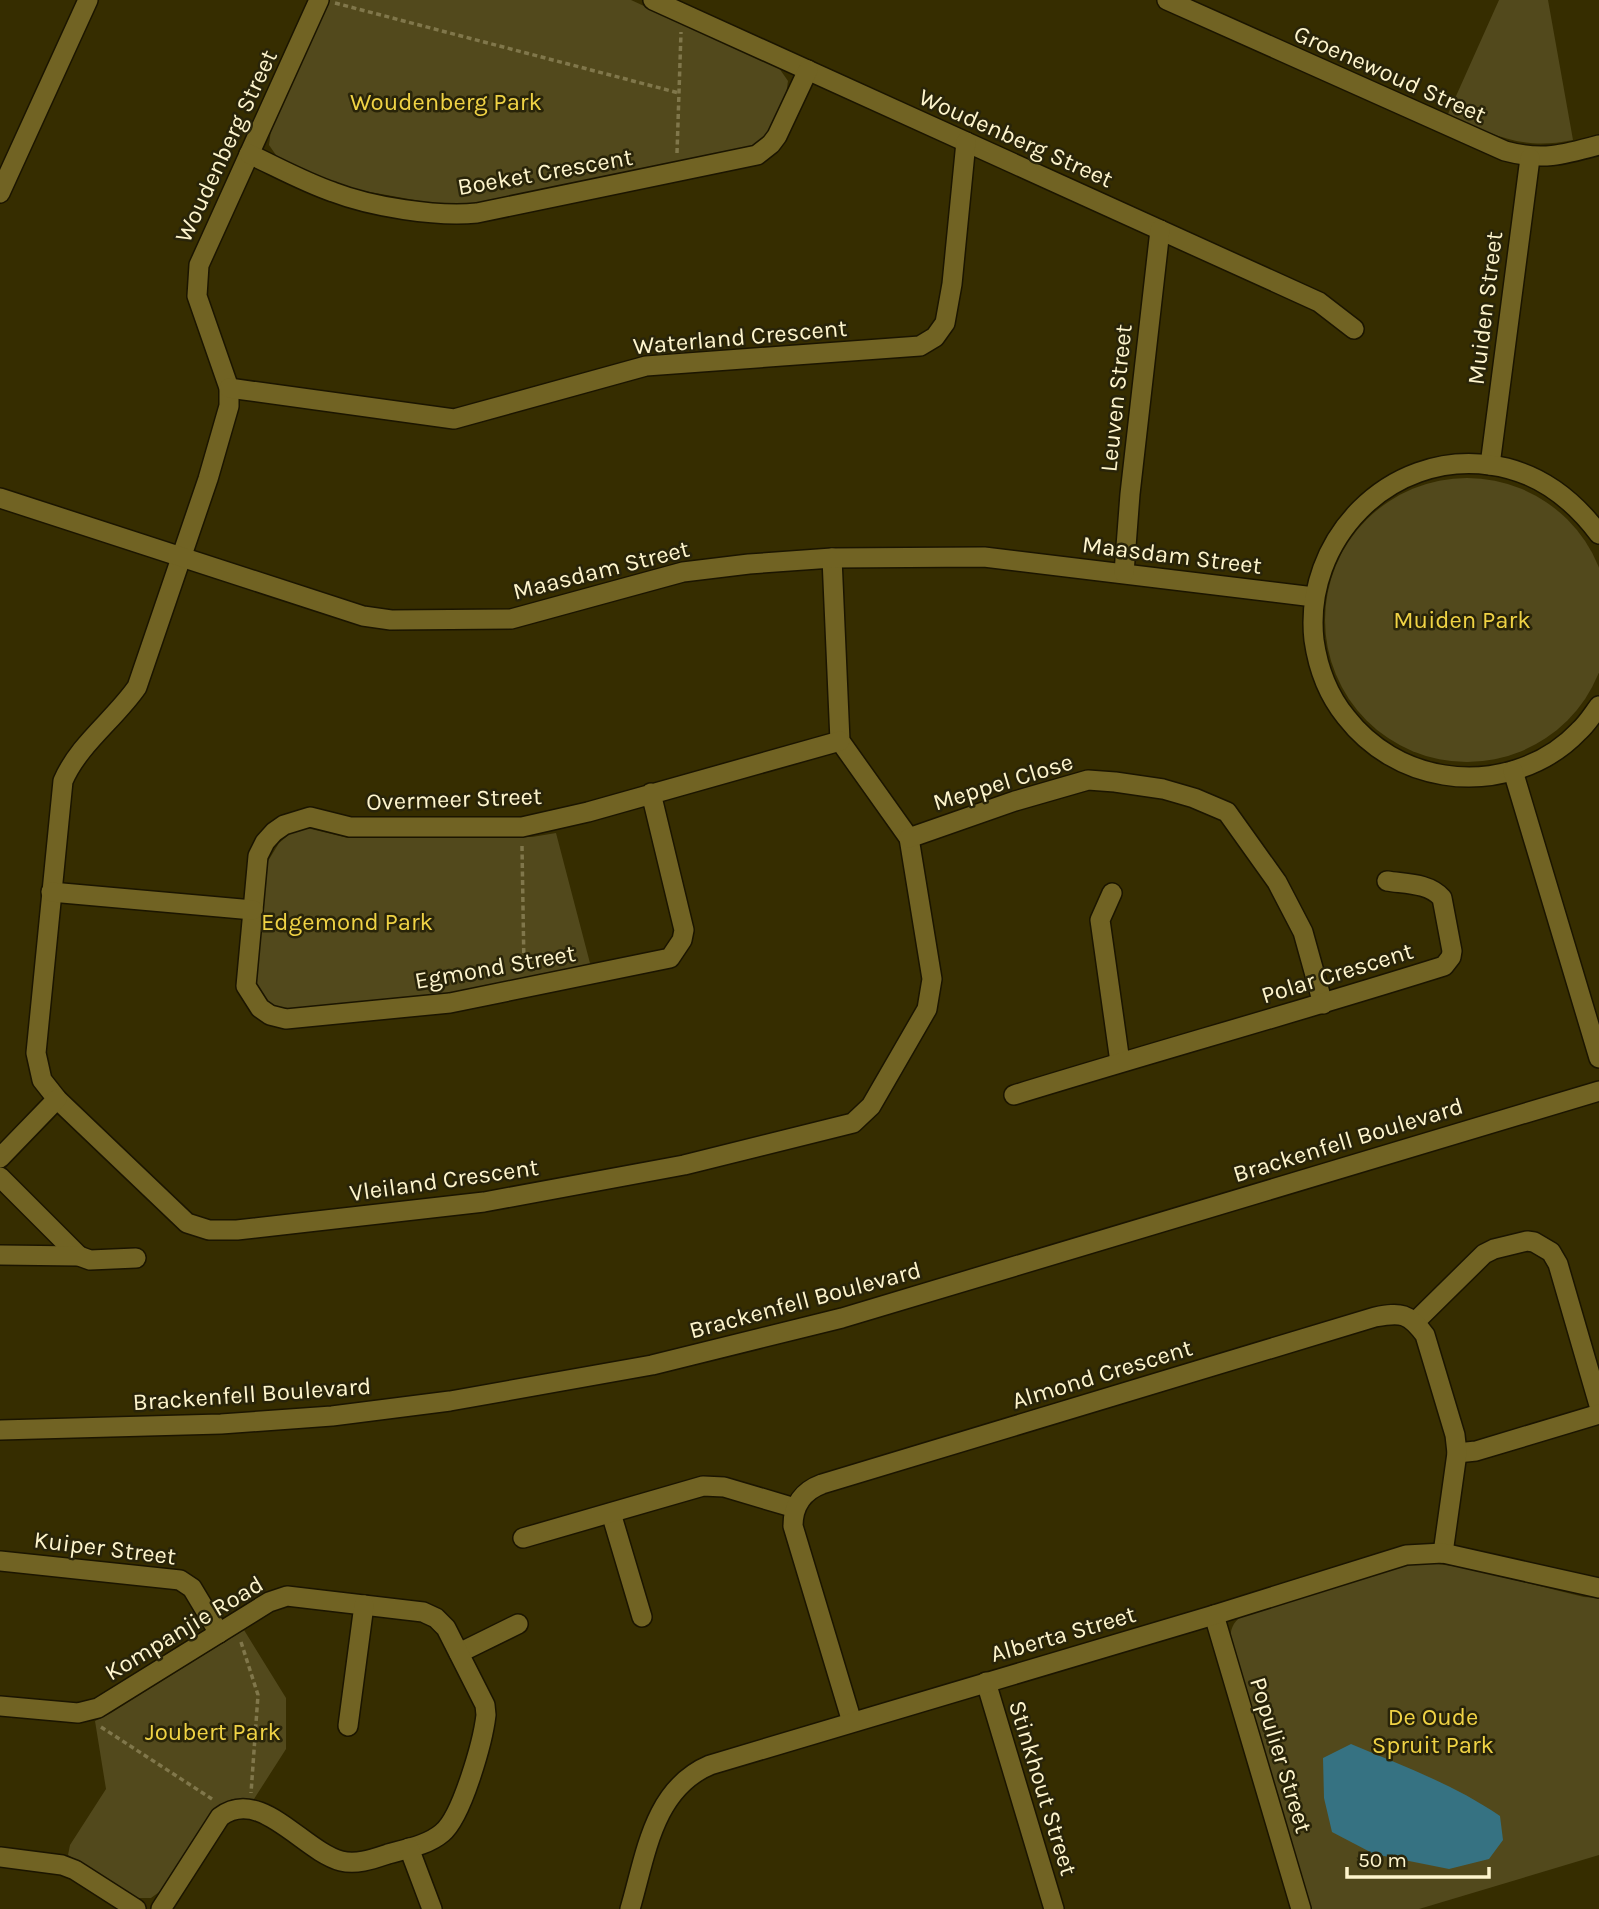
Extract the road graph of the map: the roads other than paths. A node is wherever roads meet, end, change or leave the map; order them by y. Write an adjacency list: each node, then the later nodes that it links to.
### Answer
1 (88, 0): 10 (street)
2 (321, 0): 8 (street, Woudenberg Street)
3 (653, 0): 5 (street, Woudenberg Street)
4 (1167, 0): 9 (street, Groenewoud Street)
5 (807, 70): 6 (street, Woudenberg Street); 8 (street, Boeket Crescent)
6 (966, 142): 11 (street, Woudenberg Street); 13 (street, Waterland Crescent)
7 (1599, 145): 9 (street, Groenewoud Street)
8 (249, 154): 13 (street, Woudenberg Street)
9 (1530, 158): 14 (street, Muiden Street)
10 (0, 193)
11 (1160, 230): 12 (street, Woudenberg Street); 19 (street, Leuven Street)
12 (1354, 329)
13 (229, 388): 17 (street, Woudenberg Street)
14 (1490, 465): 16 (street); 20 (street)
15 (0, 498): 17 (street, Maasdam Street)
16 (1599, 534)
17 (181, 557): 18 (street, Maasdam Street); 27 (street, Vleiland Crescent)
18 (832, 558): 19 (street, Maasdam Street); 22 (street)
19 (1124, 573): 20 (street, Maasdam Street)
20 (1314, 597): 23 (street)
21 (1599, 706): 23 (street)
22 (840, 741): 24 (street, Overmeer Street); 25 (street, Vleiland Crescent)
23 (1513, 771): 31 (street)
24 (651, 793): 29 (street, Overmeer Street); 29 (street, Egmond Street)
25 (909, 838): 30 (street, Meppel Close); 35 (street, Vleiland Crescent)
26 (1387, 881): 30 (street, Polar Crescent)
27 (51, 892): 29 (street); 35 (street, Vleiland Crescent)
28 (1112, 893): 32 (street)
29 (253, 910)
30 (1323, 1004): 32 (street, Polar Crescent)
31 (1599, 1058)
32 (1120, 1062): 34 (street, Polar Crescent)
33 (1599, 1091): 44 (street, Brackenfell Boulevard)
34 (1014, 1095)
35 (57, 1100): 36 (street)
36 (0, 1158)
37 (0, 1177): 39 (street)
38 (0, 1255): 39 (street)
39 (79, 1256): 40 (street)
40 (136, 1258)
41 (1415, 1322): 42 (street); 45 (street); 46 (street, Almond Crescent)
42 (1599, 1405)
43 (1599, 1414): 45 (street)
44 (0, 1430)
45 (1457, 1453): 49 (street)
46 (795, 1508): 47 (street); 60 (street)
47 (611, 1513): 48 (street); 54 (street)
48 (523, 1538)
49 (1443, 1553): 51 (street, Alberta Street); 53 (street, Alberta Street)
50 (0, 1561): 56 (street, Kuiper Street)
51 (1599, 1588)
52 (364, 1605): 56 (street, Kompanjie Road); 57 (street, Kompanjie Road); 61 (street)
53 (1213, 1615): 58 (street, Alberta Street); 69 (street, Populier Street)
54 (642, 1617)
55 (518, 1625): 57 (street)
56 (228, 1628): 59 (street, Kompanjie Road)
57 (459, 1653): 62 (street, Kompanjie Road)
58 (986, 1682): 60 (street, Alberta Street); 68 (street, Stinkhout Street)
59 (0, 1706)
60 (852, 1722): 67 (street, Alberta Street)
61 (348, 1726)
62 (409, 1848): 65 (street, Kompanjie Road); 66 (street)
63 (0, 1857): 64 (street)
64 (136, 1909)
65 (161, 1909)
66 (432, 1909)
67 (630, 1909)
68 (1054, 1909)
69 (1301, 1909)

